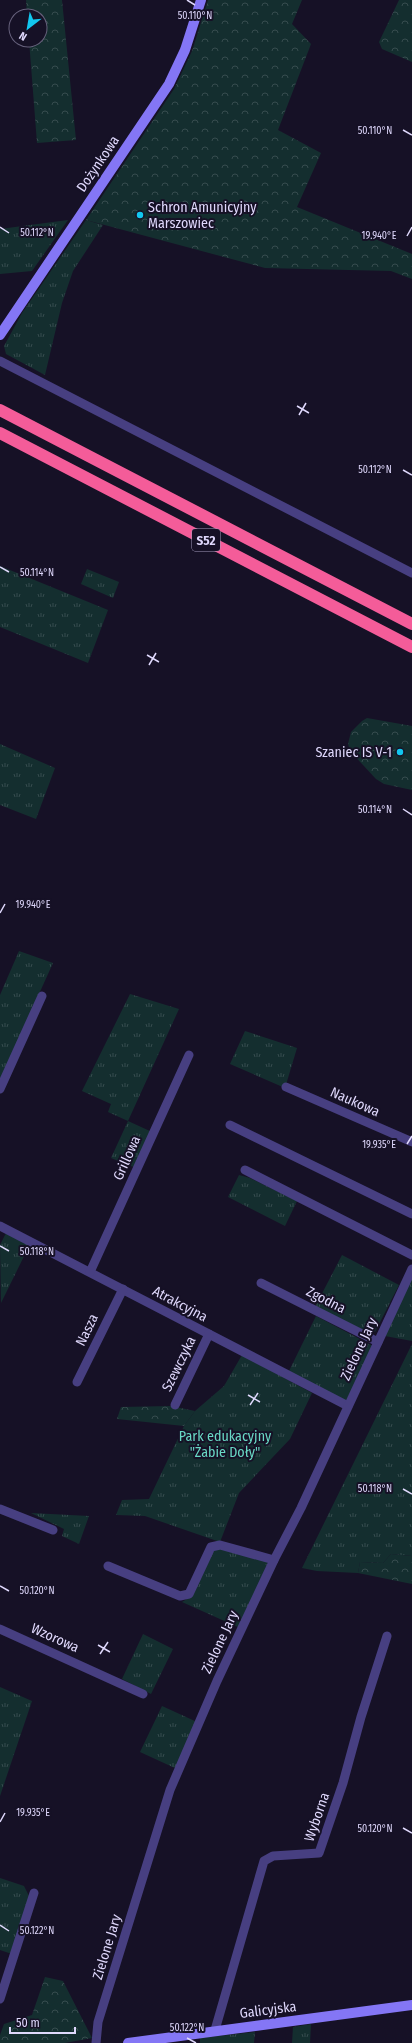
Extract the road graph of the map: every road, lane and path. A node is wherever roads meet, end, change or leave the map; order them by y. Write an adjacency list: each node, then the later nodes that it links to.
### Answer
1 (201, 0): 2 (street, Dożynkowa)
2 (0, 335)
3 (0, 362): 6 (street)
4 (0, 410): 7 (highway, S52)
5 (0, 432): 8 (highway, S52)
6 (412, 573)
7 (412, 624)
8 (412, 647)
9 (42, 996): 12 (street)
10 (189, 1055): 20 (street, Grillowa)
11 (286, 1087): 14 (street, Naukowa)
12 (0, 1089)
13 (230, 1125): 16 (street)
14 (412, 1142)
15 (245, 1170): 18 (street)
16 (412, 1214)
17 (0, 1226): 20 (street, Atrakcyjna)
18 (412, 1256)
19 (412, 1269): 24 (street, Zielone Jary)
20 (90, 1272): 22 (street, Atrakcyjna)
21 (260, 1283): 24 (street, Zgodna)
22 (123, 1289): 23 (street, Atrakcyjna); 25 (street, Nasza)
23 (209, 1334): 26 (street, Szewczyka); 27 (street, Atrakcyjna)
24 (378, 1342): 27 (street, Zielone Jary)
25 (77, 1382)
26 (175, 1405)
27 (348, 1406): 30 (street, Zielone Jary)
28 (0, 1509): 29 (street)
29 (53, 1530)
30 (274, 1560): 31 (street); 39 (street, Zielone Jary)
31 (108, 1566)
32 (0, 1629): 34 (street, Wzorowa)
33 (387, 1636): 38 (street, Wyborna)
34 (143, 1694)
35 (34, 1893): 36 (street)
36 (0, 1999)
37 (412, 2005): 38 (street, Galicyjska)
38 (215, 2030): 40 (street, Galicyjska)
39 (96, 2043)
40 (128, 2043)

